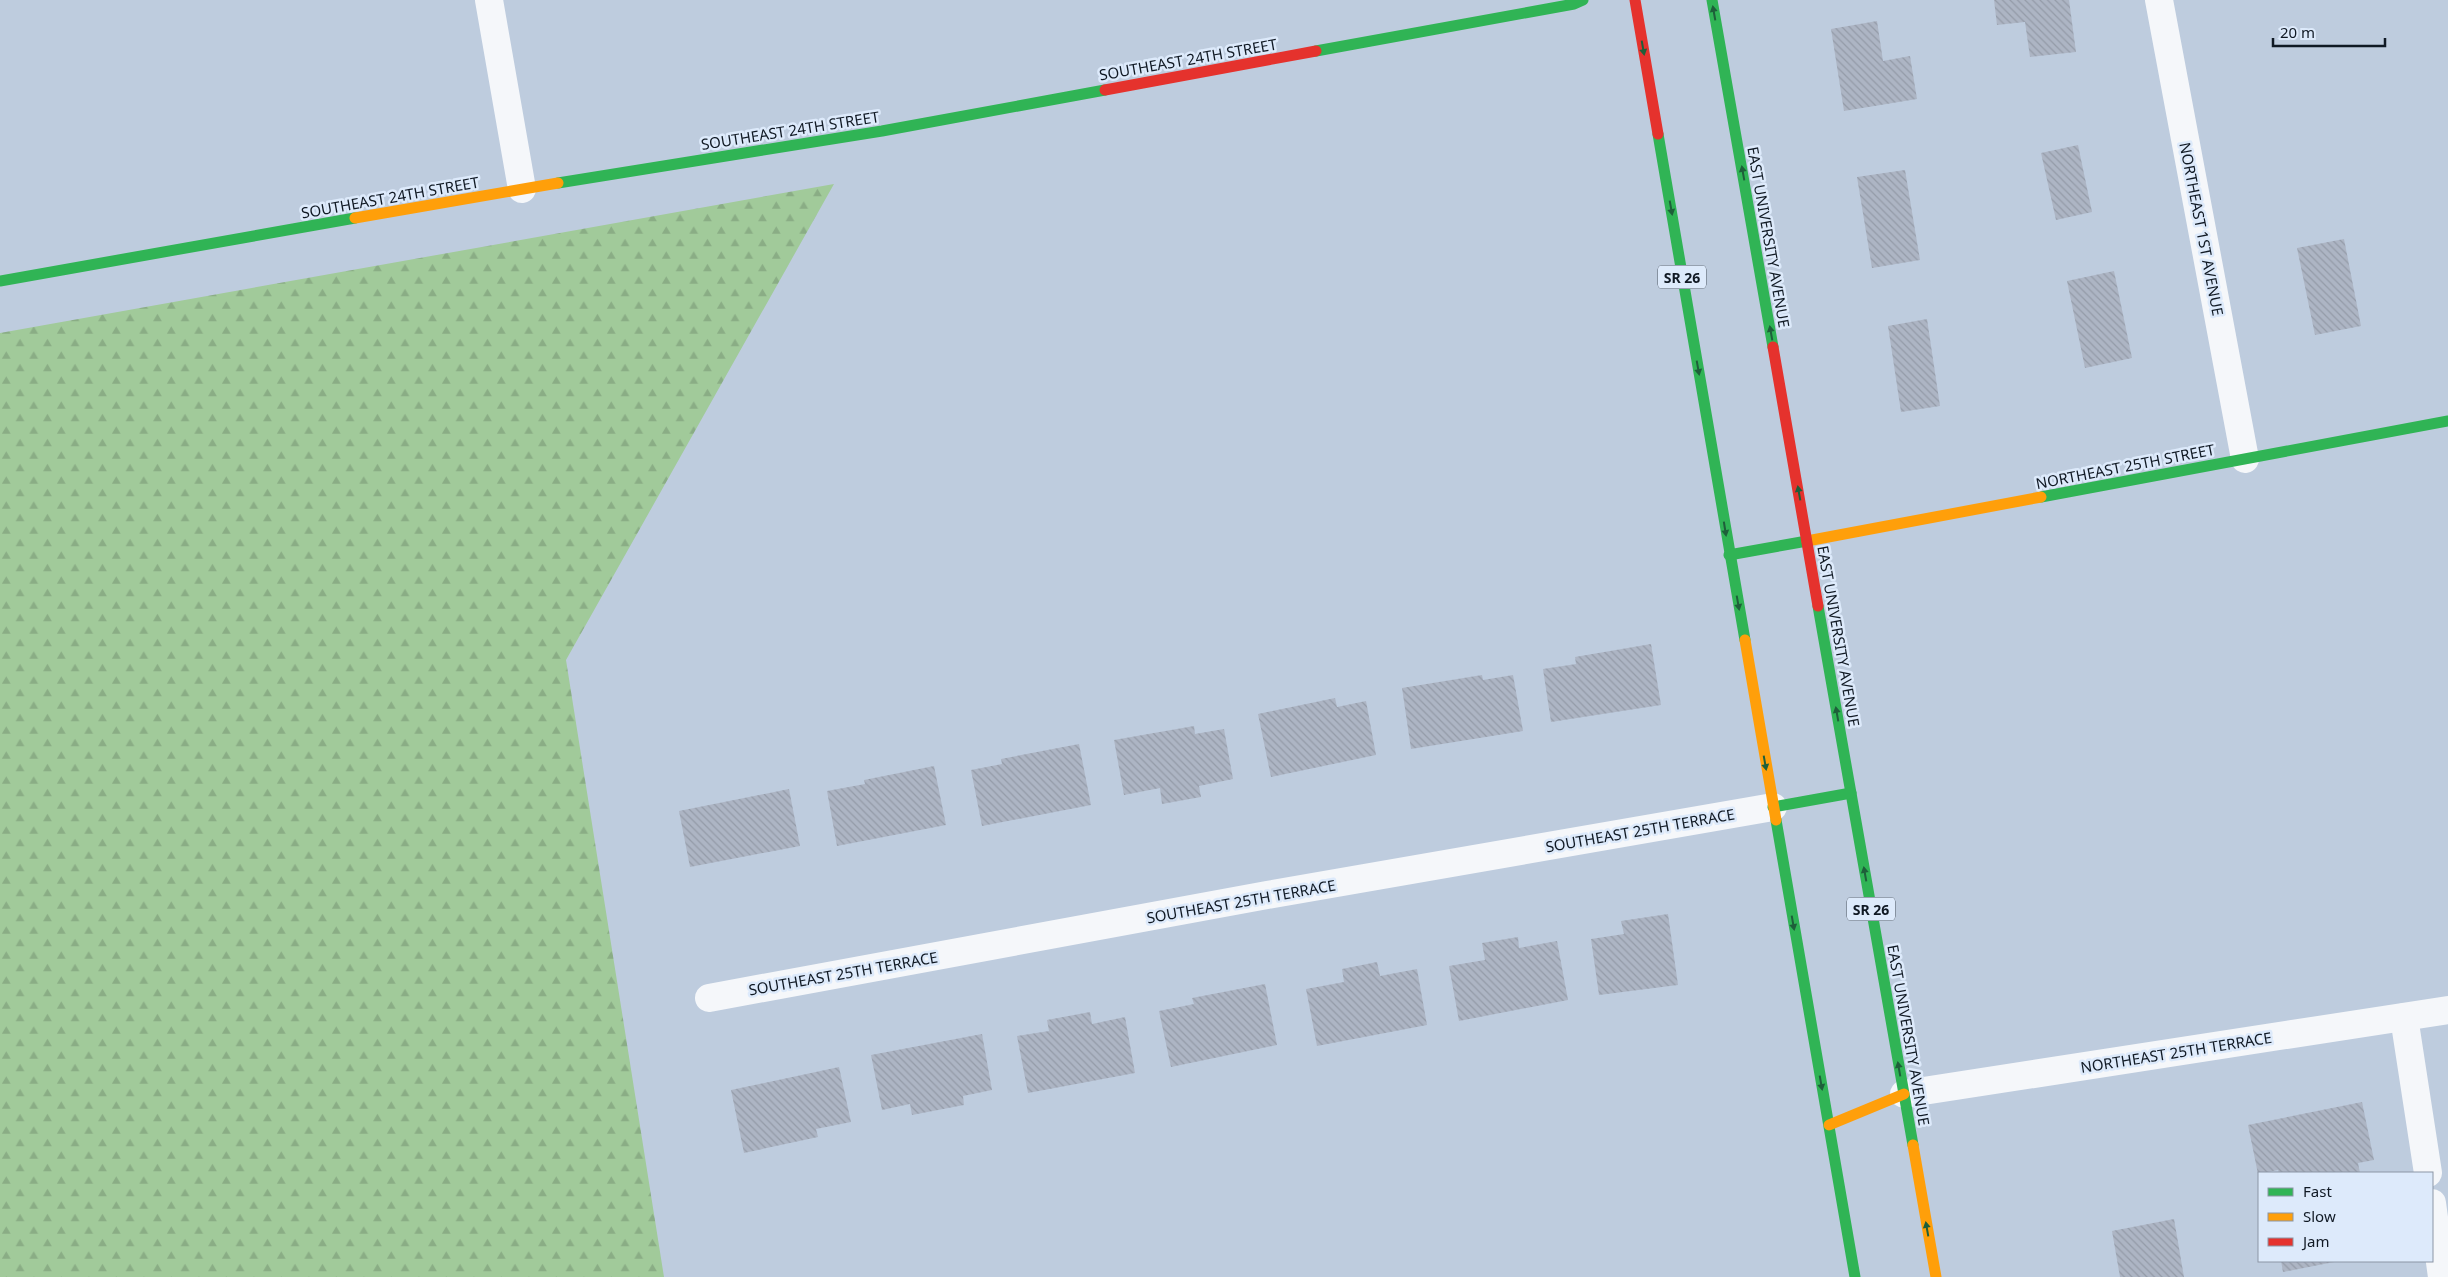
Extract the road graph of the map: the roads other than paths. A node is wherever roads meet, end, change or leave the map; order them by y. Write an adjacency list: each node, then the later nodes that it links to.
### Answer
1 (489, 0): 6 (street)
2 (1583, 0): 6 (main road, SOUTHEAST 24TH STREET)
3 (1635, 0): 11 (main road, SR 26, one-way to 11)
4 (1712, 0): 10 (main road, EAST UNIVERSITY AVENUE / SR 26, one-way to 4)
5 (2159, 0): 9 (street, NORTHEAST 1ST AVENUE)
6 (522, 188): 7 (main road, SOUTHEAST 24TH STREET)
7 (0, 281)
8 (2448, 420): 9 (main road, NORTHEAST 25TH STREET)
9 (2245, 459): 10 (main road, NORTHEAST 25TH STREET)
10 (1807, 541): 11 (main road, NORTHEAST 25TH STREET); 12 (main road, EAST UNIVERSITY AVENUE / SR 26, one-way to 10)
11 (1729, 555): 13 (main road, SR 26, one-way to 13)
12 (1851, 793): 13 (main road); 17 (main road, EAST UNIVERSITY AVENUE / SR 26, one-way to 12)
13 (1773, 807): 14 (street, SOUTHEAST 25TH TERRACE); 18 (main road, SR 26, one-way to 18)
14 (710, 998)
15 (2448, 1010): 16 (street, NORTHEAST 25TH TERRACE)
16 (2404, 1017): 17 (street, NORTHEAST 25TH TERRACE); 19 (street)
17 (1904, 1094): 18 (main road); 22 (main road, EAST UNIVERSITY AVENUE / SR 26, one-way to 17)
18 (1828, 1125): 21 (main road, SR 26)
19 (2428, 1172)
20 (2433, 1210): 23 (street)
21 (1855, 1277)
22 (1936, 1277)
23 (2442, 1277)

